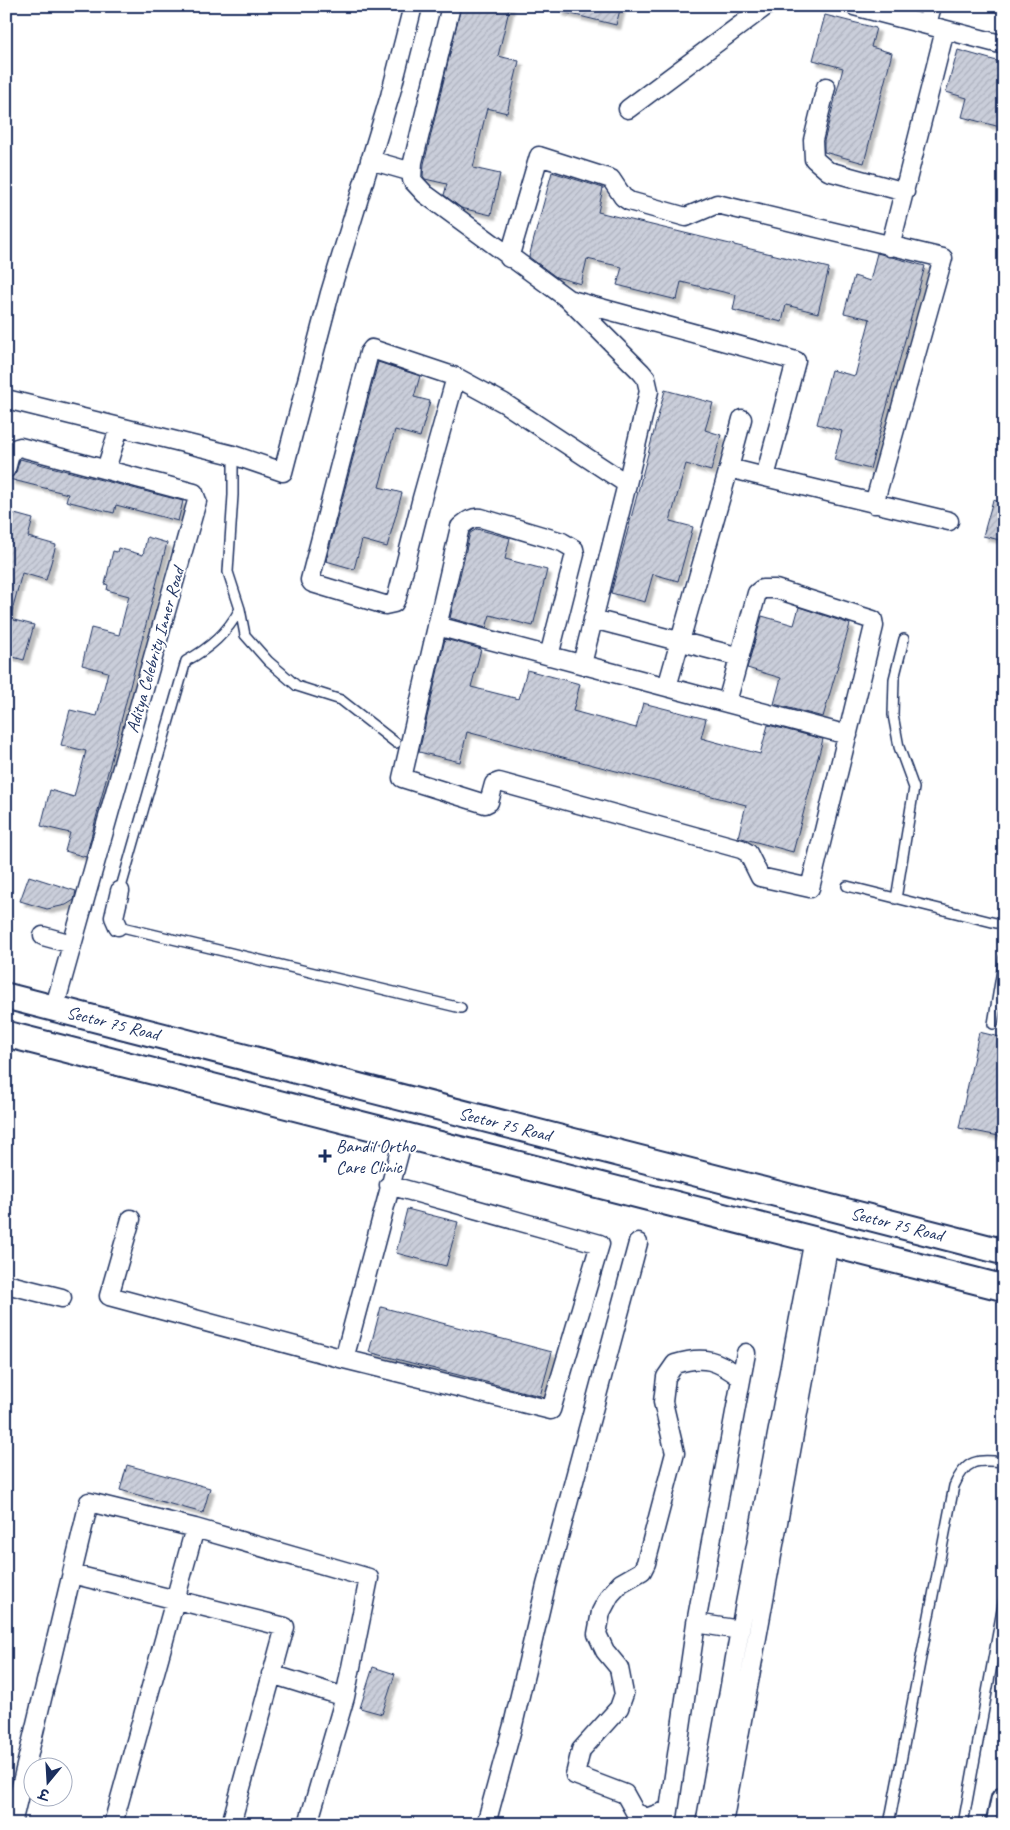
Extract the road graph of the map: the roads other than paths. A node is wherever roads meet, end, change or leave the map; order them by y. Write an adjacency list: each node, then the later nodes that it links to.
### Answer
1 (413, 6): 11 (street)
2 (451, 6): 12 (street)
3 (766, 6): 10 (street)
4 (854, 6): 6 (street)
5 (932, 6): 6 (street)
6 (927, 24): 7 (street)
7 (945, 30): 8 (street); 13 (street)
8 (1004, 45)
9 (826, 86): 13 (street)
10 (628, 110)
11 (370, 160): 12 (street); 21 (street)
12 (412, 172): 15 (street)
13 (905, 192): 14 (street)
14 (890, 247): 15 (street); 27 (street)
15 (509, 258): 16 (street)
16 (568, 299): 25 (street); 26 (street)
17 (456, 377): 17 (street); 26 (street)
18 (6, 399): 20 (street)
19 (742, 419): 22 (street)
20 (119, 428): 21 (street); 24 (street)
21 (233, 456): 29 (lane)
22 (728, 468): 25 (street); 33 (street)
23 (6, 469): 24 (street, Aditya Celebrity Inner Road)
24 (106, 469): 47 (street, Aditya Celebrity Inner Road)
25 (765, 477): 27 (street)
26 (627, 484): 30 (street)
27 (874, 504): 28 (street)
28 (949, 521)
29 (240, 609): 40 (lane); 42 (lane)
30 (593, 620): 33 (street); 36 (street)
31 (437, 626): 34 (street); 34 (street); 39 (street)
32 (904, 639): 43 (lane)
33 (680, 642): 35 (street); 37 (street)
34 (550, 656): 36 (street)
35 (740, 657): 38 (street); 39 (street)
36 (582, 664): 37 (street)
37 (667, 687): 38 (street)
38 (727, 702): 39 (street)
39 (848, 735)
40 (396, 743)
41 (847, 886): 43 (lane)
42 (120, 891): 45 (street)
43 (896, 899): 44 (lane)
44 (1004, 925)
45 (118, 926): 51 (lane)
46 (43, 936): 47 (street)
47 (72, 944): 50 (street, Aditya Celebrity Inner Road)
48 (1004, 958): 52 (lane)
49 (6, 996): 50 (street, Sector 75 Road)
50 (54, 1008): 59 (street, Sector 75 Road)
51 (461, 1008)
52 (994, 1024)
53 (6, 1034): 54 (street, Sector 75 Road)
54 (404, 1135): 55 (street); 57 (street, Sector 75 Road)
55 (389, 1185): 64 (street); 64 (street)
56 (131, 1219): 64 (street)
57 (822, 1241): 61 (street, Sector 75 Road); 72 (street); 83 (street)
58 (638, 1243): 81 (street)
59 (1004, 1252)
60 (6, 1284): 62 (street)
61 (1004, 1288)
62 (62, 1298)
63 (746, 1353): 65 (street)
64 (344, 1359)
65 (742, 1378): 71 (street); 76 (street)
66 (1004, 1462): 84 (lane)
67 (195, 1528): 68 (street); 69 (street); 74 (street)
68 (72, 1574): 69 (street); 77 (street)
69 (175, 1599): 73 (street); 78 (street)
70 (1004, 1599): 85 (lane)
71 (696, 1623): 72 (street); 76 (street)
72 (740, 1630): 82 (street)
73 (271, 1674): 74 (street); 79 (street)
74 (344, 1697): 80 (street)
75 (1004, 1800): 86 (street)
76 (668, 1817)
77 (12, 1824)
78 (113, 1824)
79 (231, 1824)
80 (308, 1824)
81 (486, 1824)
82 (706, 1824)
83 (723, 1824)
84 (889, 1824)
85 (963, 1824)
86 (999, 1824)

